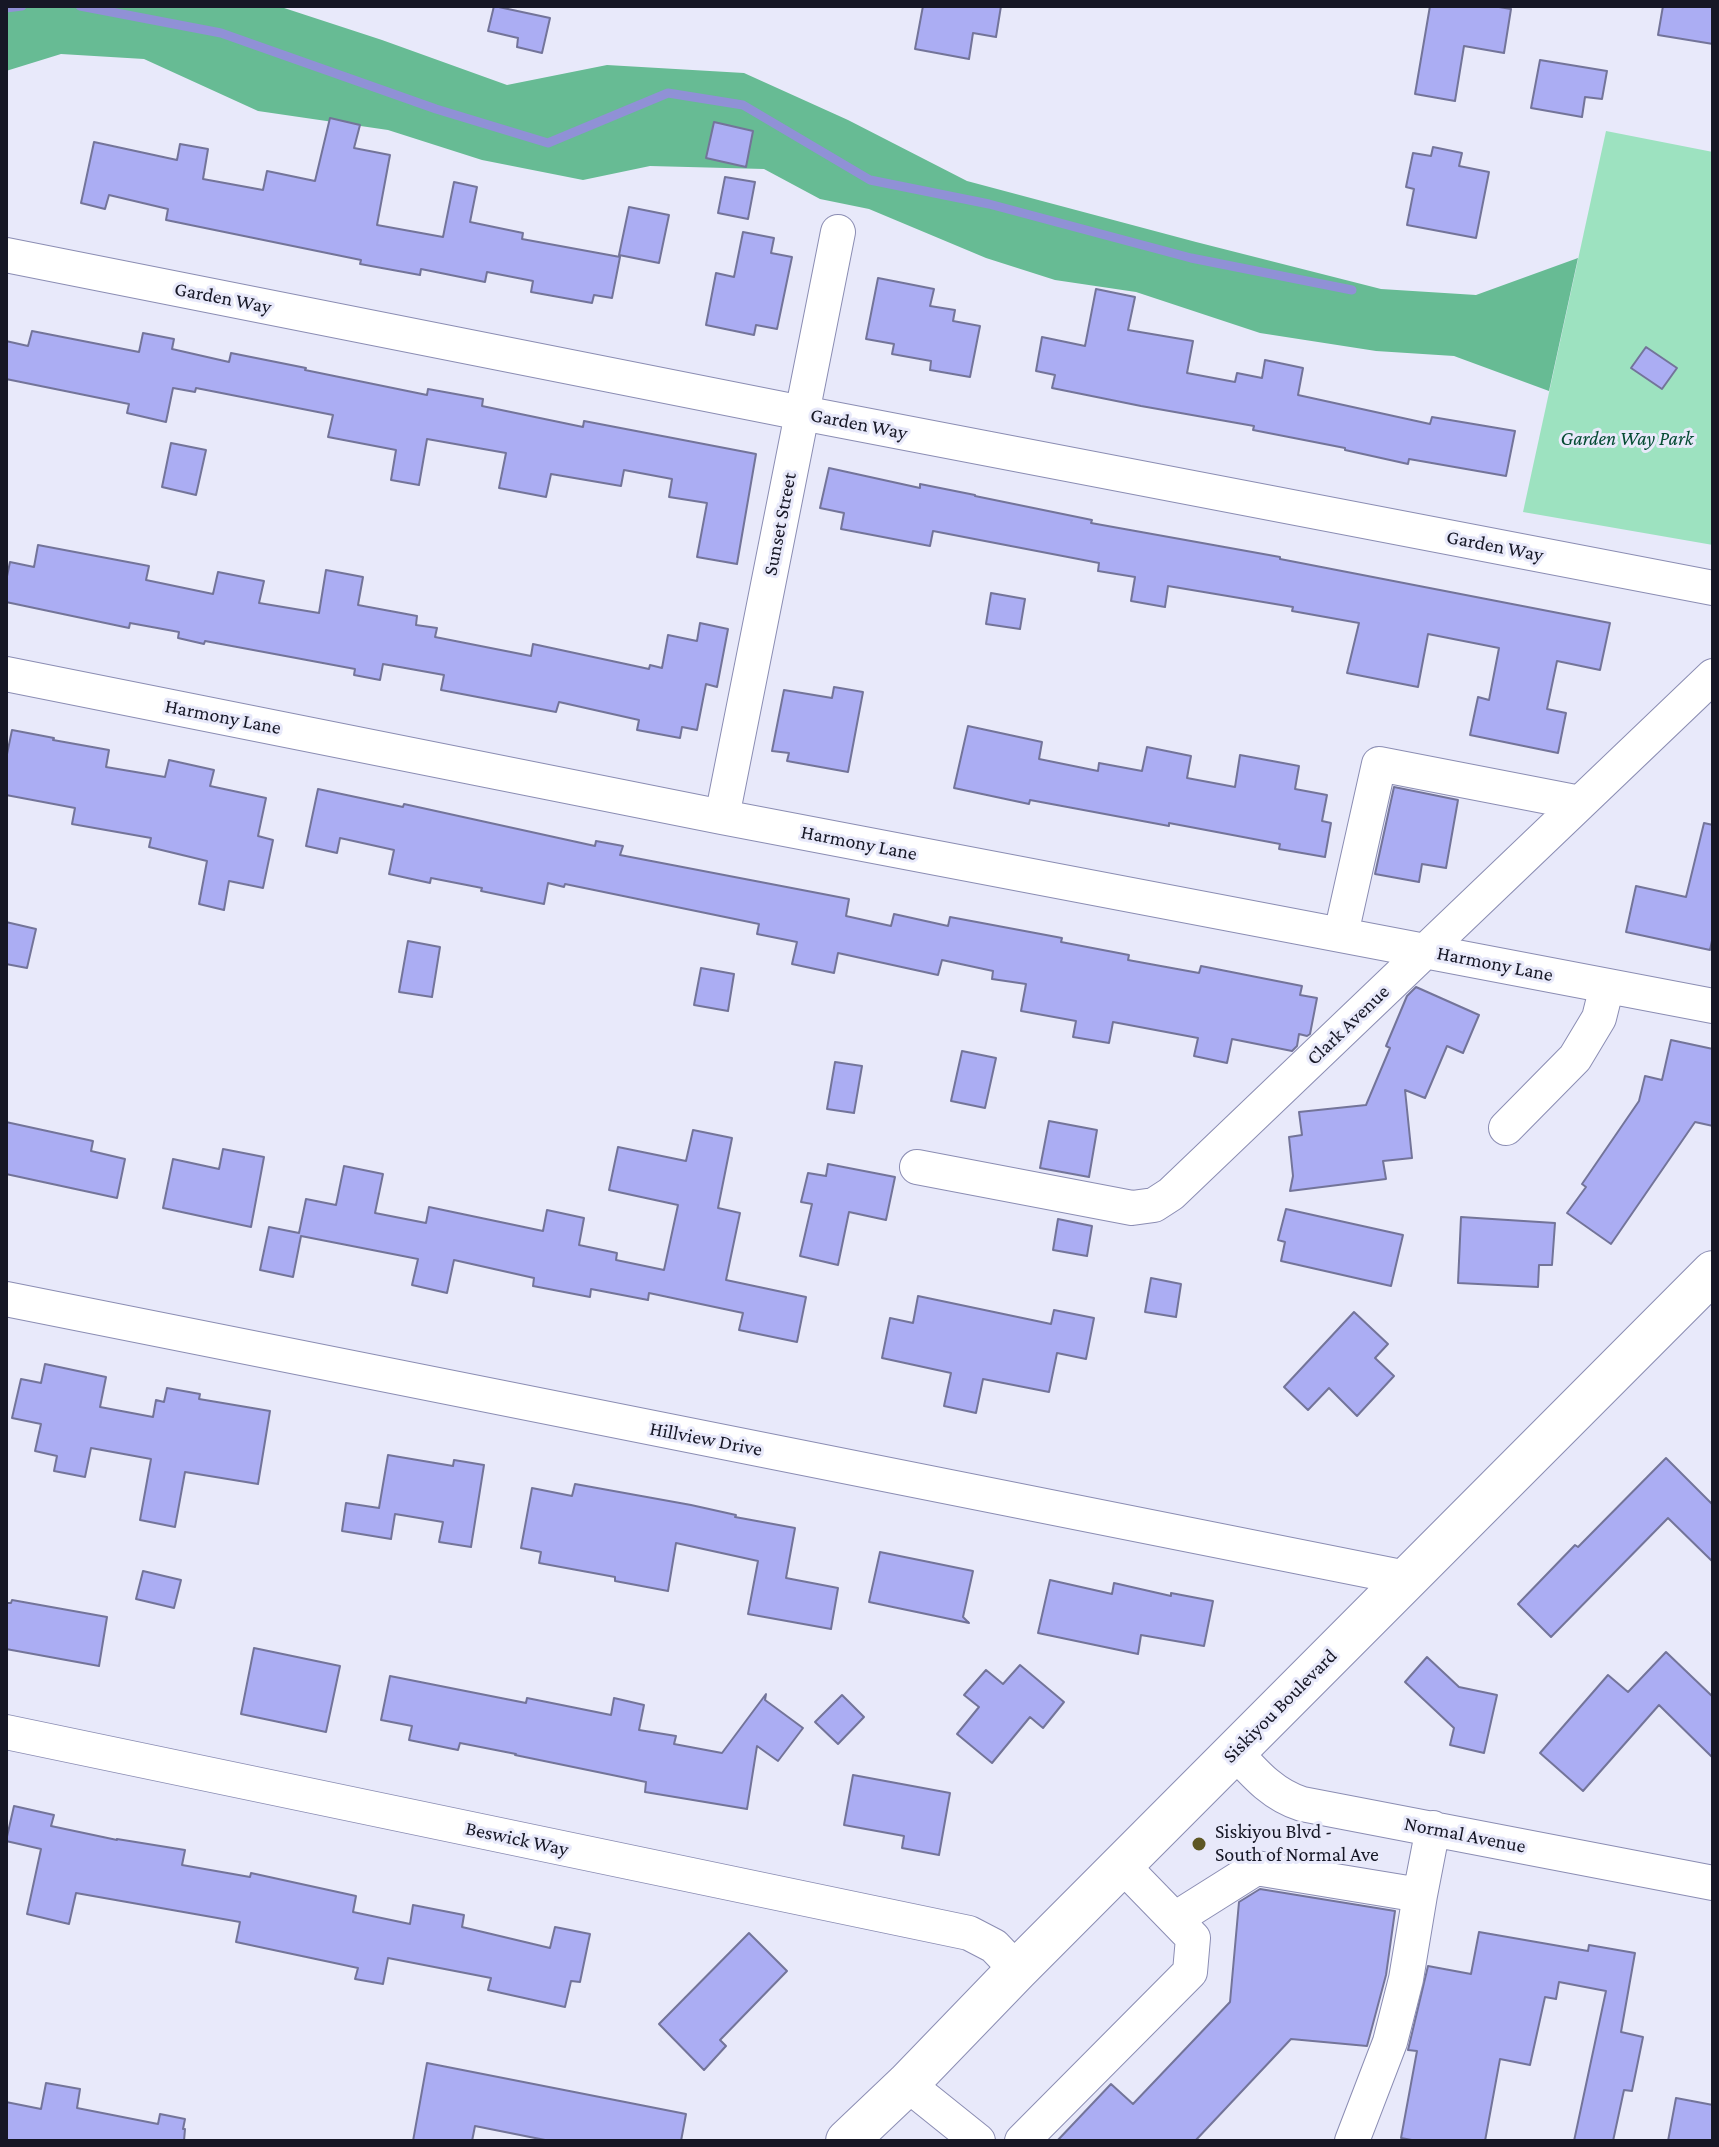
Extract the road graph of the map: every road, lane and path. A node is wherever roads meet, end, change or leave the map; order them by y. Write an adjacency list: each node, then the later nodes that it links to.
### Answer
1 (838, 232): 3 (street, Sunset Street)
2 (6, 255): 3 (street, Garden Way)
3 (802, 413): 4 (street, Garden Way); 8 (street, Sunset Street)
4 (1713, 588)
5 (6, 674): 8 (street, Harmony Lane)
6 (1713, 676): 7 (street, Clark Avenue)
7 (1580, 803): 9 (street); 10 (street, Clark Avenue)
8 (722, 817): 9 (street, Harmony Lane)
9 (1341, 934): 10 (street, Harmony Lane)
10 (1426, 950): 11 (street, Harmony Lane); 14 (street, Clark Avenue)
11 (1607, 986): 12 (street, Harmony Lane); 13 (street)
12 (1713, 1006)
13 (1506, 1128)
14 (917, 1167)
15 (1713, 1272): 17 (main road, Siskiyou Boulevard)
16 (6, 1299): 17 (street, Hillview Drive)
17 (1406, 1578): 19 (main road, Siskiyou Boulevard)
18 (6, 1732): 25 (street, Beswick Way)
19 (1235, 1752): 20 (street, Normal Avenue); 21 (main road, Siskiyou Boulevard)
20 (1433, 1828): 22 (street, Normal Avenue); 23 (street)
21 (1122, 1865): 24 (street); 25 (main road, Siskiyou Boulevard)
22 (1713, 1883)
23 (1420, 1895): 24 (street); 30 (street)
24 (1175, 1919): 29 (street)
25 (1017, 1970): 26 (main road, Siskiyou Boulevard)
26 (907, 2084): 27 (main road, Siskiyou Boulevard); 28 (street)
27 (847, 2141)
28 (978, 2141)
29 (1022, 2141)
30 (1352, 2141)

